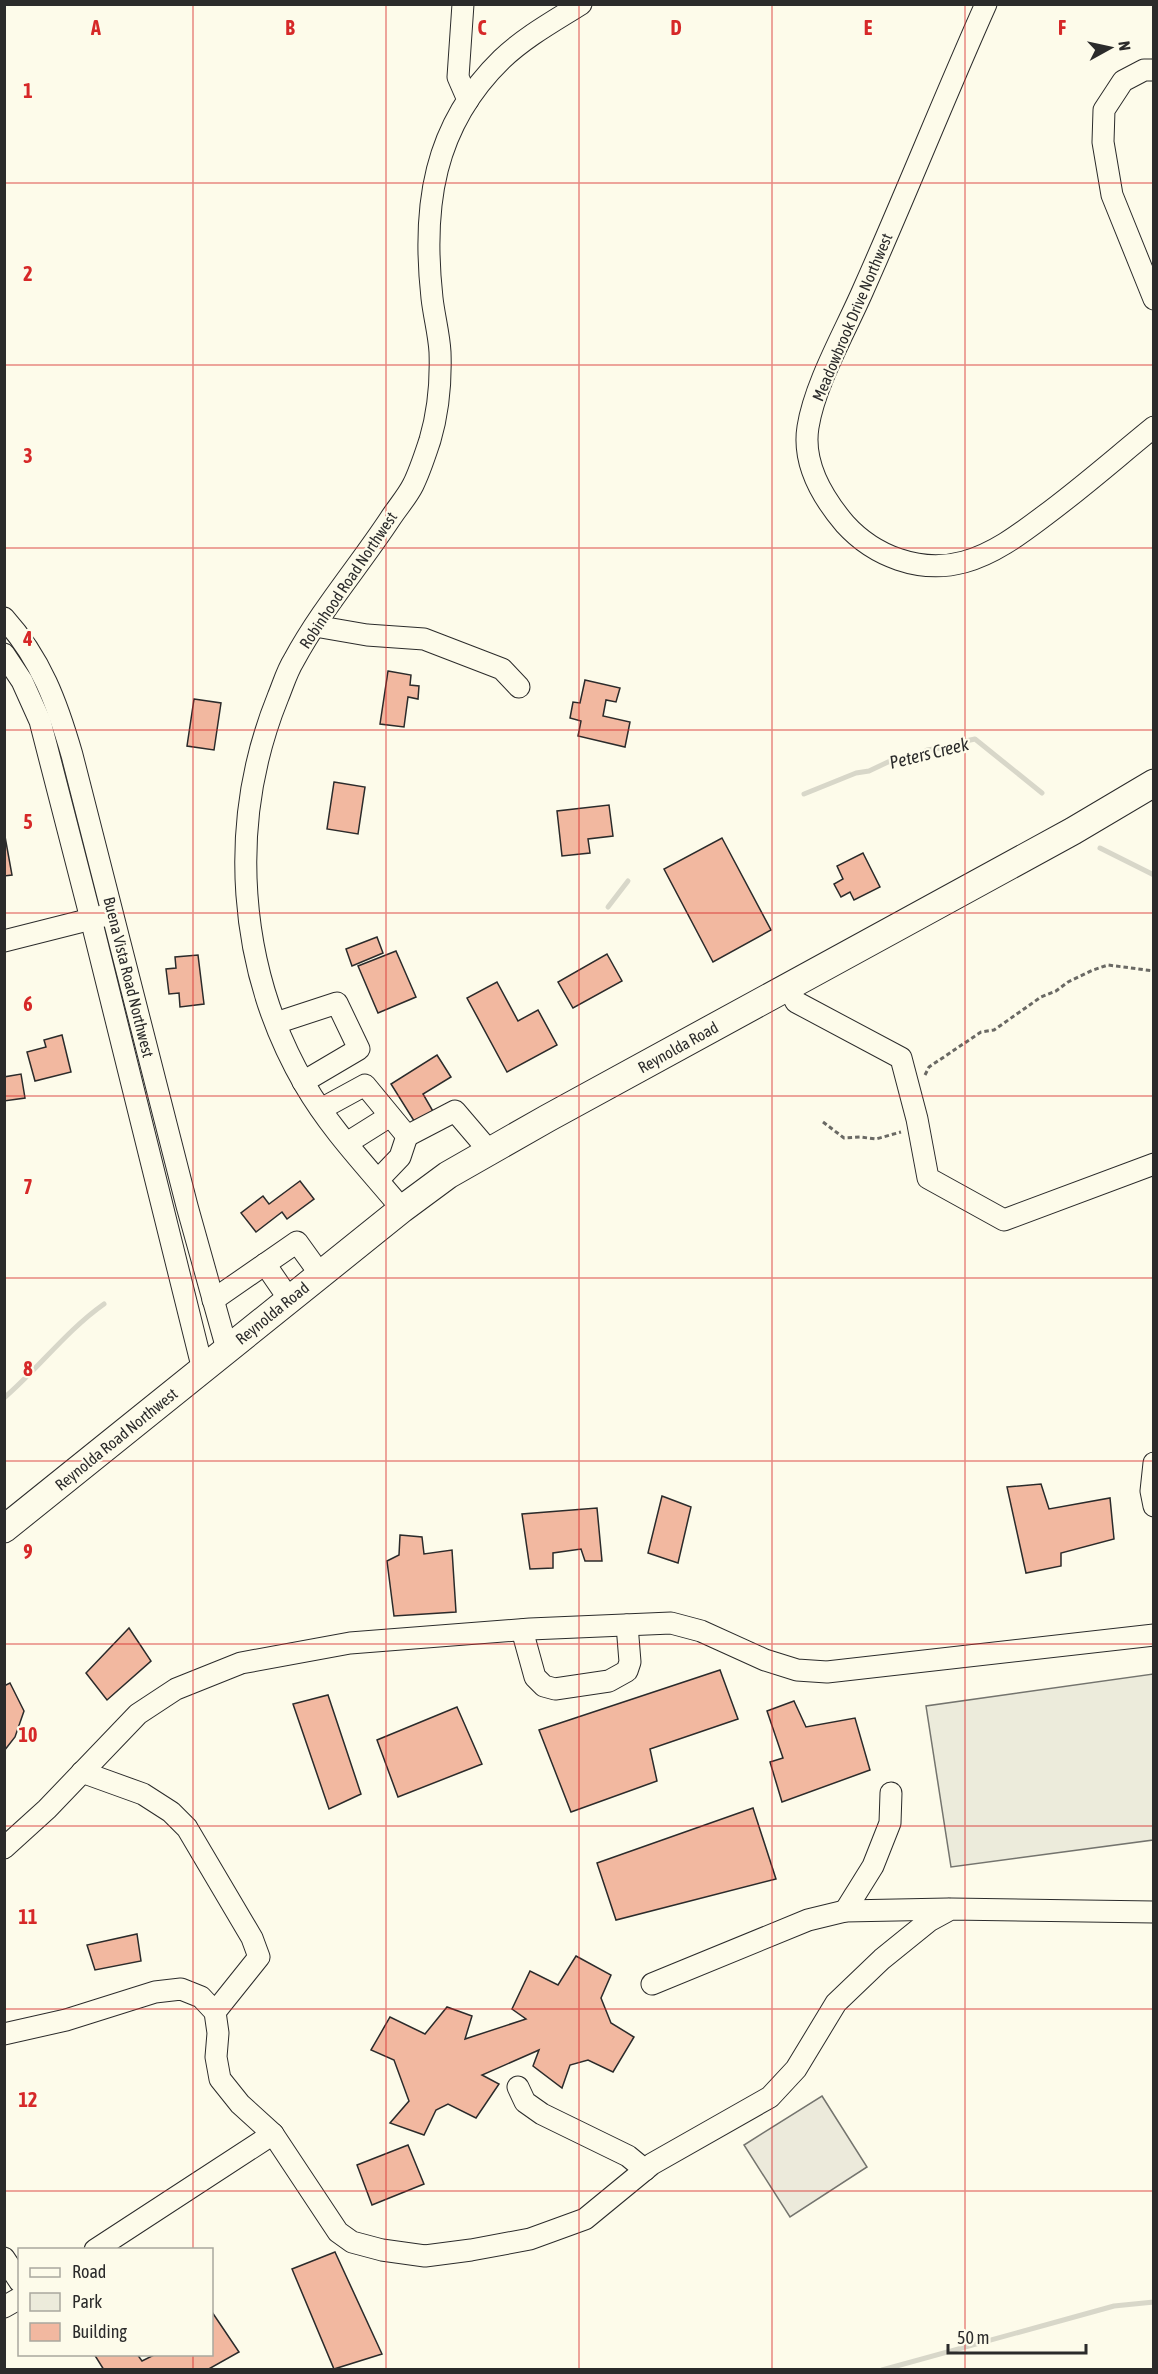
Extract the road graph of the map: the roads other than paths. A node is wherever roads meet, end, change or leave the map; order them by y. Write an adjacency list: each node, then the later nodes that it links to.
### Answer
1 (463, 4): 5 (street)
2 (580, 4): 5 (street, Robinhood Road Northwest)
3 (986, 4): 7 (street, Meadowbrook Drive Northwest)
4 (1154, 70): 6 (street)
5 (468, 100): 9 (street, Robinhood Road Northwest)
6 (1154, 299)
7 (1154, 427)
8 (4, 618): 13 (street, Buena Vista Road Northwest)
9 (315, 626): 11 (street); 17 (street, Robinhood Road Northwest)
10 (4, 654): 14 (street, Buena Vista Road Northwest)
11 (519, 687)
12 (1154, 783): 16 (main road, Reynolda Road)
13 (113, 914): 14 (street); 30 (street, Buena Vista Road Northwest)
14 (91, 919): 15 (street); 32 (street, Buena Vista Road Northwest)
15 (4, 941)
16 (788, 987): 23 (main road, Reynolda Road); 24 (street)
17 (276, 1023): 18 (street, Robinhood Road Northwest); 18 (street)
18 (303, 1082): 19 (street, Robinhood Road Northwest)
19 (321, 1109): 20 (street); 22 (street, Robinhood Road Northwest)
20 (390, 1116): 21 (street); 22 (street)
21 (407, 1136): 23 (street); 25 (street)
22 (347, 1143): 25 (street, Robinhood Road Northwest)
23 (490, 1152): 26 (main road, Reynolda Road)
24 (1154, 1164)
25 (378, 1180): 26 (street, Robinhood Road Northwest)
26 (402, 1209): 28 (main road, Reynolda Road)
27 (265, 1264): 28 (street); 29 (street); 30 (street)
28 (320, 1274): 29 (main road, Reynolda Road)
29 (290, 1299): 31 (main road, Reynolda Road)
30 (213, 1300): 31 (street, Buena Vista Road Northwest)
31 (227, 1349): 32 (main road, Reynolda Road Northwest)
32 (202, 1370): 35 (main road, Reynolda Road Northwest)
33 (1154, 1463): 34 (street)
34 (1154, 1506)
35 (4, 1529)
36 (627, 1625): 37 (street); 37 (street); 38 (street)
37 (522, 1629): 39 (street)
38 (1154, 1635)
39 (82, 1772): 41 (street); 46 (street)
40 (891, 1793): 43 (street)
41 (4, 1848)
42 (951, 1909): 43 (street); 44 (street); 50 (street)
43 (845, 1911): 45 (street)
44 (1154, 1912)
45 (652, 1984)
46 (215, 2012): 47 (street); 49 (street)
47 (4, 2034)
48 (518, 2087): 50 (street)
49 (273, 2134): 50 (street); 51 (street)
50 (645, 2170)
51 (98, 2248)
52 (4, 2258): 53 (street)
53 (18, 2279)
54 (18, 2299): 55 (street)
55 (4, 2307)

